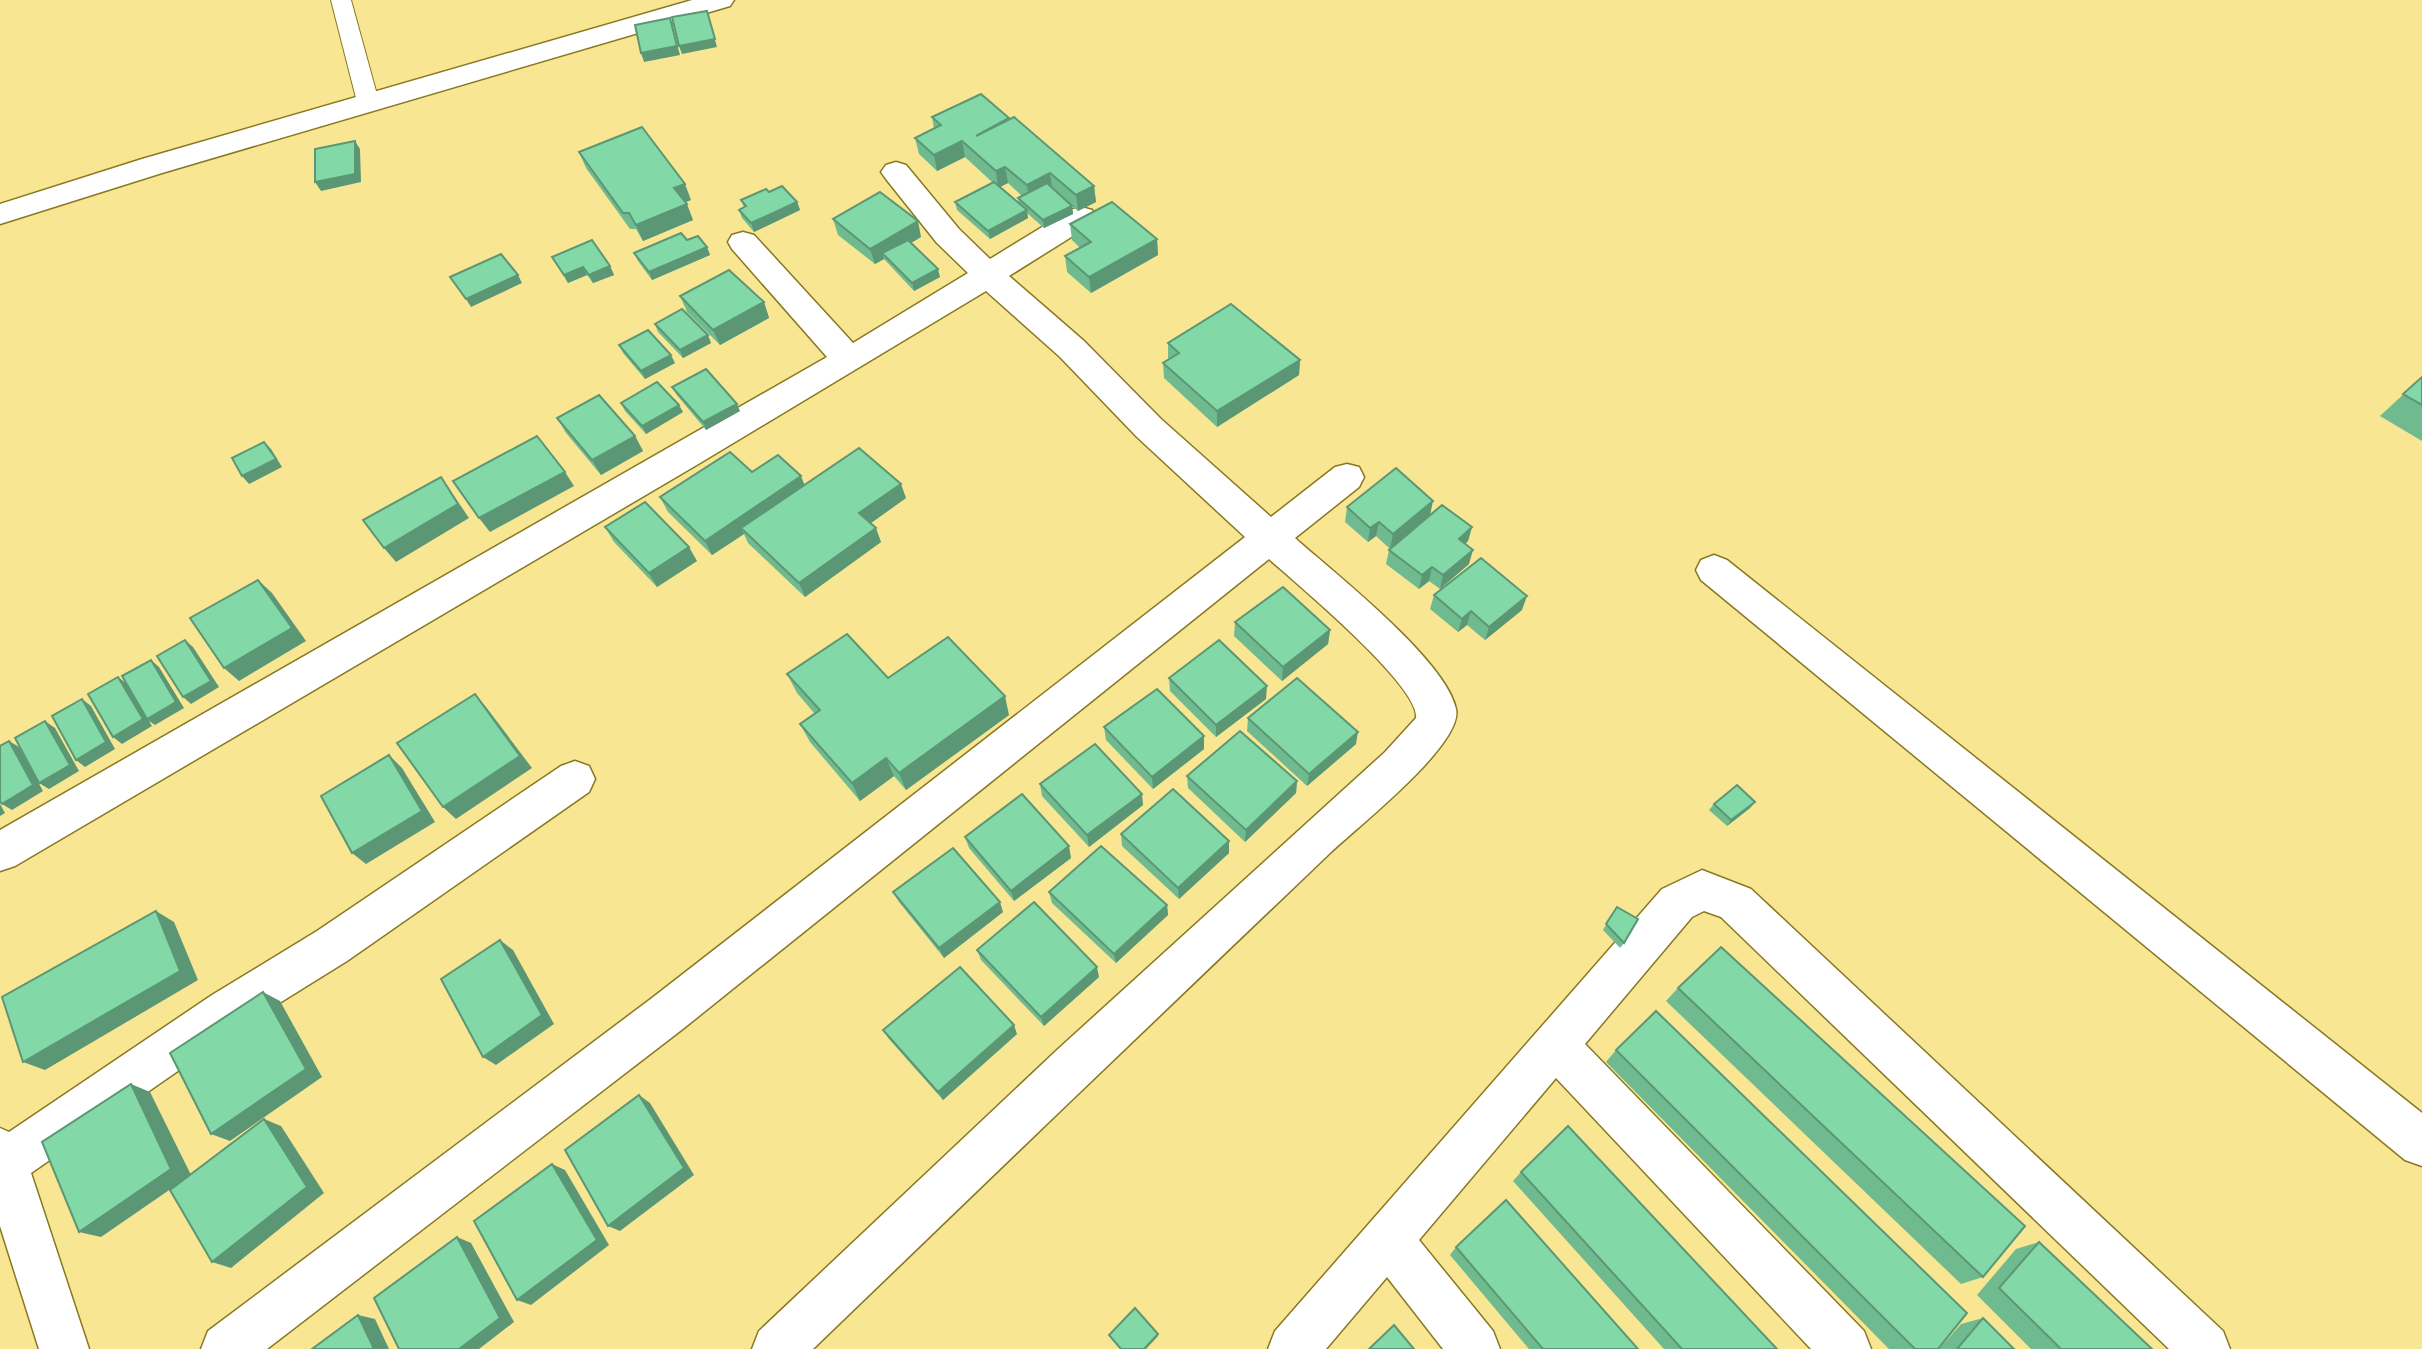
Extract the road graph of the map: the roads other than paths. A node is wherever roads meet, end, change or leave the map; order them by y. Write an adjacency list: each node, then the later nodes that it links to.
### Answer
1 (341, 0): 3 (lane)
2 (721, 0): 3 (street)
3 (368, 102): 5 (street)
4 (896, 172): 8 (street)
5 (0, 214)
6 (1080, 217): 8 (street)
7 (744, 242): 9 (street)
8 (988, 275): 9 (street); 11 (street)
9 (849, 360): 14 (street)
10 (1347, 477): 11 (street)
11 (1270, 539): 20 (street); 21 (street)
12 (1714, 569): 16 (street)
13 (575, 779): 17 (street)
14 (0, 852)
15 (1556, 1046): 18 (street); 24 (street); 25 (street)
16 (2422, 1143)
17 (1, 1161): 19 (street)
18 (1388, 1240): 22 (street); 23 (street)
19 (64, 1349)
20 (226, 1349)
21 (777, 1349)
22 (1293, 1349)
23 (1475, 1349)
24 (1846, 1349)
25 (2205, 1349)

